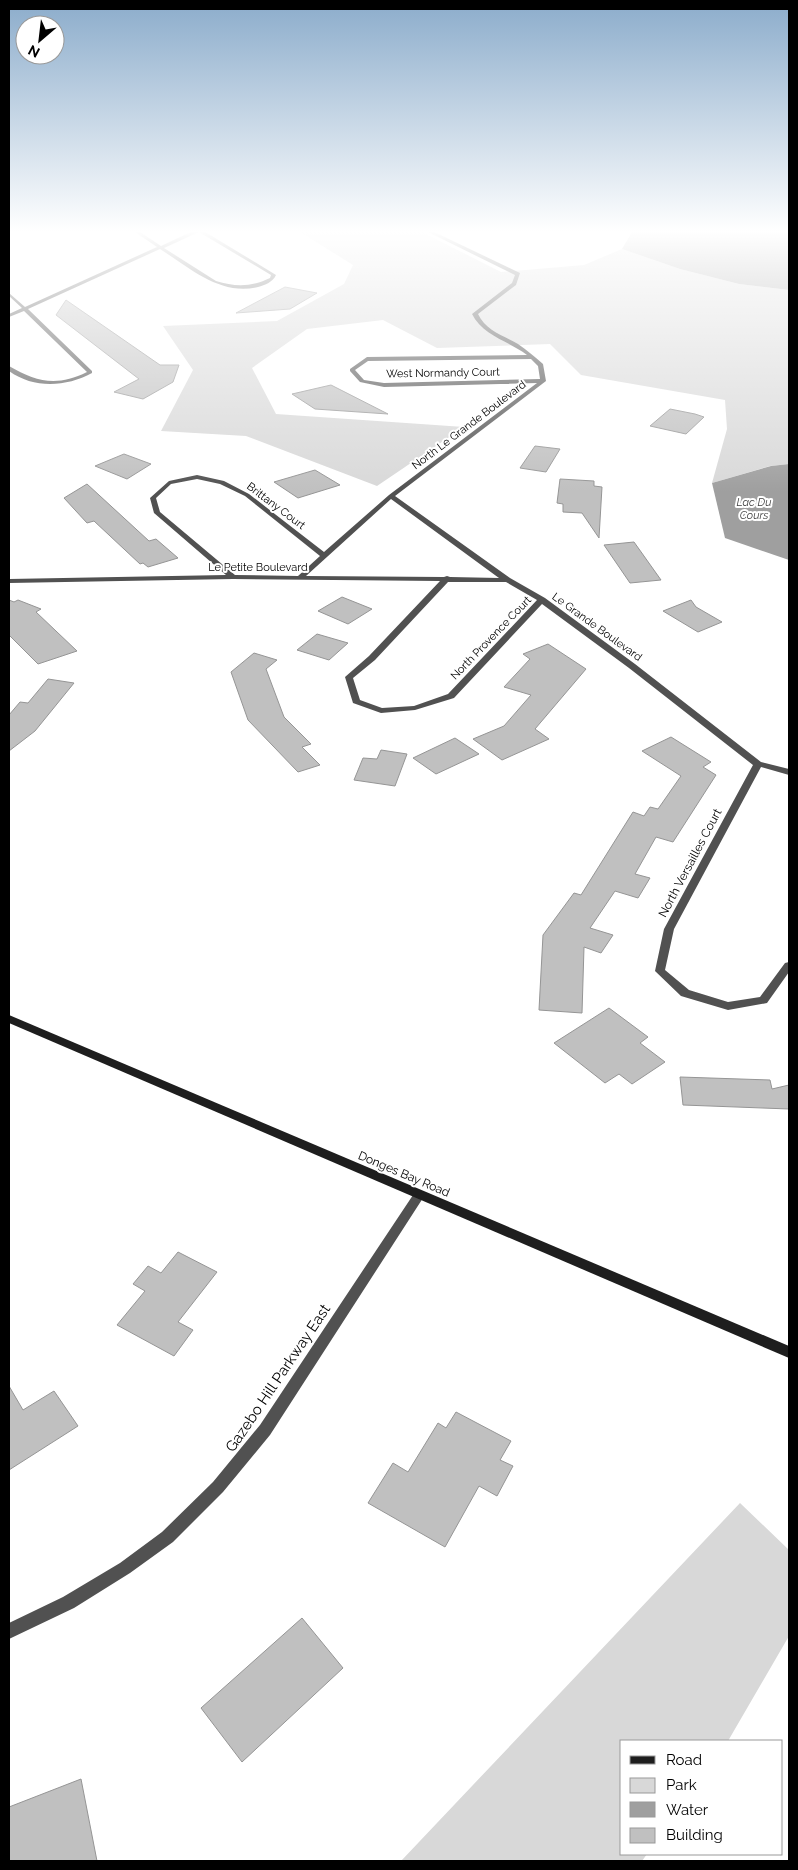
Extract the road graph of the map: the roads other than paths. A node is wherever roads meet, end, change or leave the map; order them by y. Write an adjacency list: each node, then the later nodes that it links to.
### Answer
1 (34, 317): 4 (street)
2 (476, 317): 3 (street, North Le Grande Boulevard)
3 (532, 357): 5 (street, North Le Grande Boulevard); 5 (street, West Normandy Court)
4 (9, 368)
5 (542, 381): 6 (street, North Le Grande Boulevard)
6 (391, 496): 7 (street, North Le Grande Boulevard); 11 (street, Le Grande Boulevard)
7 (324, 556): 8 (street, Brittany Court); 9 (street, North Le Grande Boulevard)
8 (233, 577): 9 (street, Le Petite Boulevard); 12 (street, Le Petite Boulevard)
9 (298, 578): 10 (street, Le Petite Boulevard)
10 (446, 578): 11 (street, Le Petite Boulevard); 13 (street, North Provence Court)
11 (507, 580): 13 (street, Le Grande Boulevard)
12 (9, 581)
13 (542, 600): 14 (street, Le Grande Boulevard)
14 (758, 764): 15 (street, Le Grande Boulevard); 16 (street, North Versailles Court)
15 (789, 772)
16 (789, 965)
17 (9, 1019): 18 (street, Donges Bay Road)
18 (419, 1195): 19 (street, Donges Bay Road); 20 (street, Gazebo Hill Parkway East)
19 (789, 1352)
20 (9, 1630)

